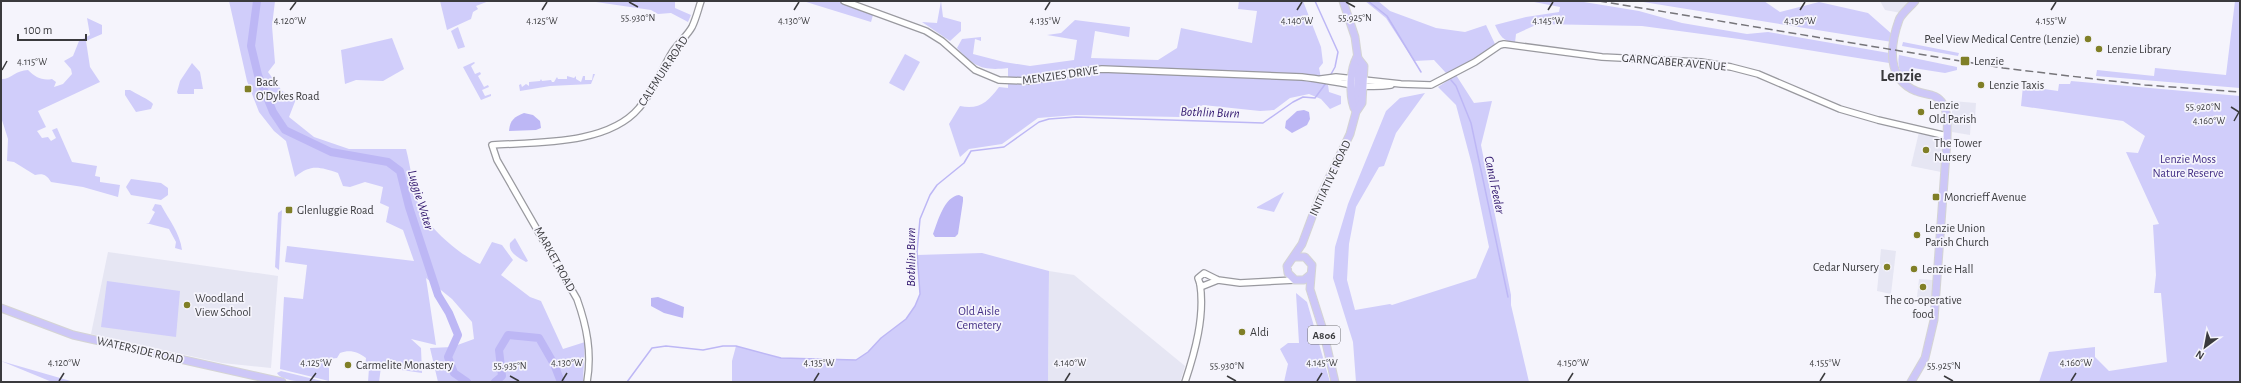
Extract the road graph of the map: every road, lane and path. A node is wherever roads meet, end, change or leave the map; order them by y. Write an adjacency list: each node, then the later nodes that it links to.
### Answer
1 (701, 1): 9 (street, CALFMUIR ROAD)
2 (844, 1): 6 (street, MENZIES DRIVE)
3 (1343, 1): 5 (main road, INITIATIVE ROAD)
4 (1915, 1): 8 (main road)
5 (1357, 57): 6 (main road, INITIATIVE ROAD); 6 (main road, INITIATIVE ROAD)
6 (1358, 83): 7 (main road, INITIATIVE ROAD); 7 (main road, INITIATIVE ROAD); 8 (street, GARNGABER AVENUE)
7 (1356, 112): 10 (main road, INITIATIVE ROAD)
8 (1947, 136): 28 (main road)
9 (492, 145): 25 (street, MARKET ROAD)
10 (1302, 244): 11 (main road, INITIATIVE ROAD); 12 (main road)
11 (1294, 257): 12 (main road); 13 (main road)
12 (1305, 257): 14 (main road)
13 (1287, 270): 17 (street); 18 (main road)
14 (1310, 275): 18 (main road); 21 (main road, A806)
15 (1212, 278): 16 (street); 19 (street); 20 (street)
16 (1218, 280): 17 (street); 20 (street)
17 (1282, 280): 18 (street)
18 (1298, 280): 21 (main road, A806)
19 (1200, 284): 20 (street); 22 (street)
20 (1209, 285): 22 (street)
21 (1310, 289): 27 (main road, A806)
22 (1202, 296): 26 (street)
23 (1, 308): 24 (main road, WATERSIDE ROAD)
24 (282, 382)
25 (587, 382)
26 (1185, 382)
27 (1335, 382)
28 (1911, 382)

